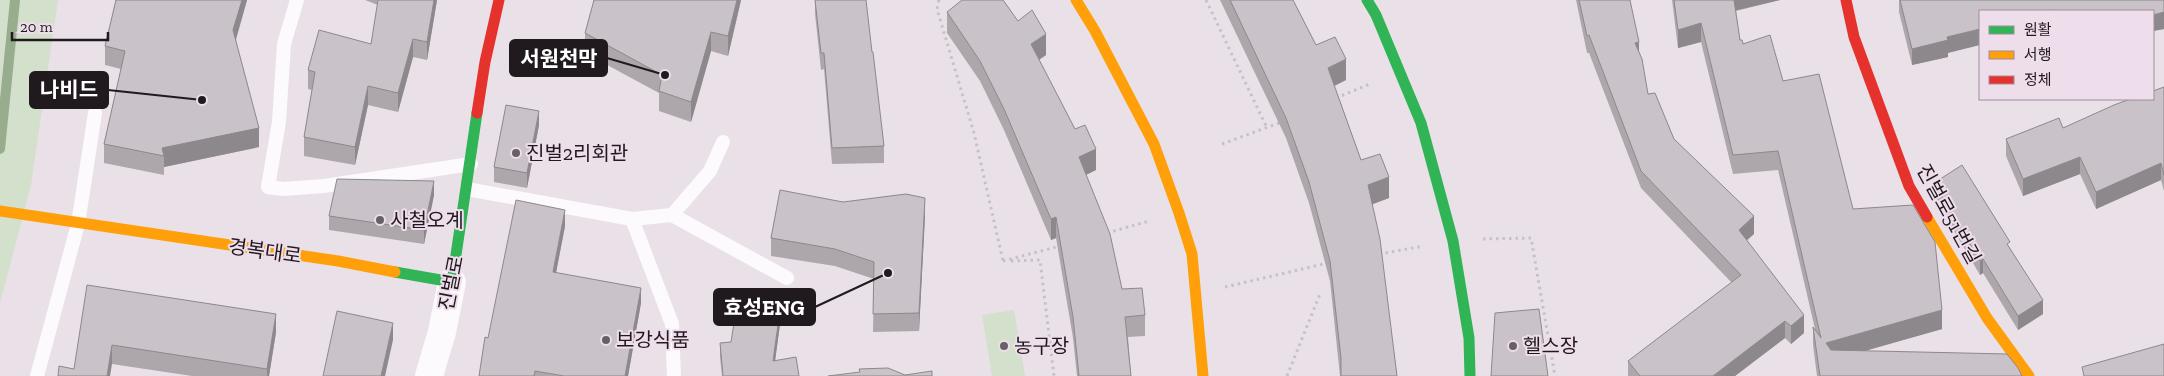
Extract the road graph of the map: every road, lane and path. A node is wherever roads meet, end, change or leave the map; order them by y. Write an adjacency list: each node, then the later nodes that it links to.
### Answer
1 (297, 0): 15 (lane)
2 (498, 0): 15 (street, 진벌로)
3 (939, 0): 26 (path)
4 (1076, 0): 18 (street)
5 (1206, 0): 12 (path)
6 (1367, 0): 8 (street)
7 (1846, 0): 40 (street, 진벌로51번길)
8 (1398, 71): 9 (path); 23 (street)
9 (1328, 102)
10 (95, 113): 21 (lane)
11 (1284, 121): 12 (path)
12 (1267, 128): 14 (path)
13 (723, 142): 19 (lane)
14 (1222, 144)
15 (471, 164): 16 (street, 진벌로)
16 (467, 188): 20 (lane); 29 (street, 진벌로)
17 (0, 211): 21 (street, 경복대로)
18 (1179, 213): 22 (path); 30 (street)
19 (672, 215): 20 (lane); 28 (lane)
20 (632, 219): 34 (lane)
21 (78, 224): 29 (street, 경복대로); 32 (lane)
22 (1105, 233)
23 (1453, 240): 25 (path); 38 (street); 39 (path)
24 (1068, 244): 26 (path)
25 (1370, 255)
26 (1003, 261): 35 (path)
27 (1334, 262): 30 (path)
28 (787, 278)
29 (452, 282): 33 (street, 진벌로)
30 (1195, 294): 36 (street)
31 (1320, 294): 37 (path)
32 (37, 376)
33 (429, 376)
34 (674, 376)
35 (1054, 376)
36 (1202, 376)
37 (1287, 376)
38 (1470, 376)
39 (1556, 376)
40 (2029, 376)

